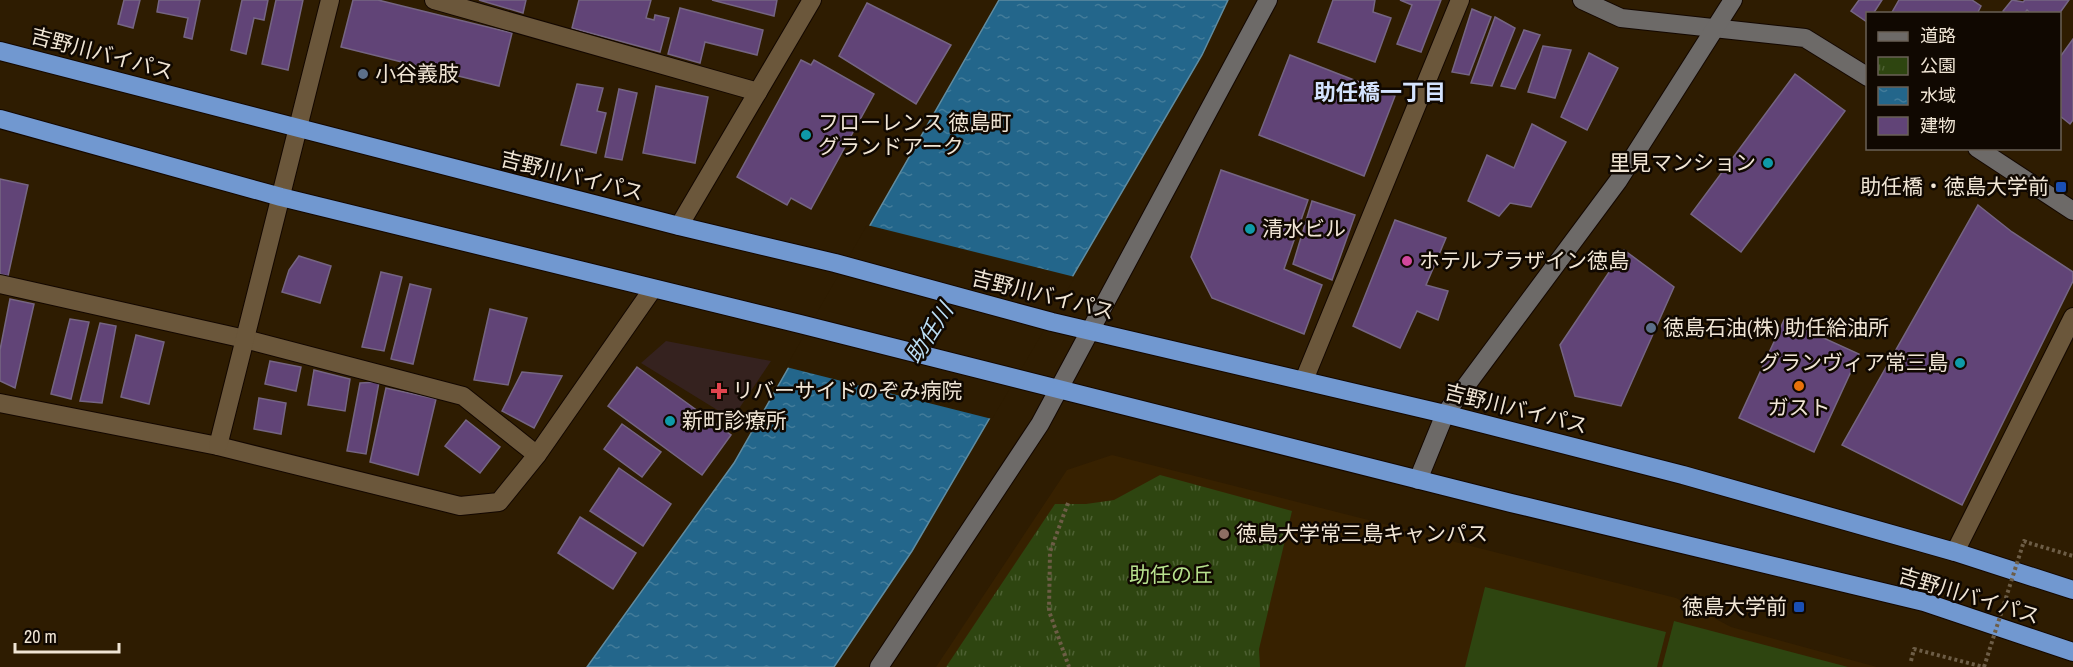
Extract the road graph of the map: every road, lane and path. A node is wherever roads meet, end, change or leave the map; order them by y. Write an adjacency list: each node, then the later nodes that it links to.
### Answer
1 (330, 0): 13 (street)
2 (434, 0): 11 (street)
3 (812, 0): 11 (street)
4 (1268, 0): 21 (street)
5 (1460, 0): 23 (street)
6 (1582, 0): 8 (street)
7 (1733, 0): 8 (street)
8 (1715, 26): 10 (street); 26 (street)
9 (0, 51): 13 (highway, 吉野川バイパス)
10 (1866, 76)
11 (758, 92): 17 (street)
12 (0, 119): 15 (highway, 吉野川バイパス)
13 (298, 128): 15 (street); 17 (highway, 吉野川バイパス)
14 (1980, 150): 16 (street)
15 (281, 197): 19 (highway, 吉野川バイパス); 22 (street)
16 (2073, 211)
17 (680, 226): 21 (highway, 吉野川バイパス)
18 (0, 284): 22 (street)
19 (652, 290): 24 (highway, 吉野川バイパス); 28 (street)
20 (2073, 317): 31 (street)
21 (1089, 331): 23 (highway, 吉野川バイパス); 24 (street)
22 (245, 339): 27 (street); 28 (street)
23 (1304, 380): 26 (highway, 吉野川バイパス)
24 (1058, 390): 29 (highway, 吉野川バイパス); 36 (street)
25 (0, 403): 27 (street)
26 (1445, 414): 29 (street); 31 (highway, 吉野川バイパス)
27 (218, 446): 28 (street)
28 (537, 455)
29 (1418, 480): 34 (highway, 吉野川バイパス)
30 (1068, 503): 37 (path)
31 (1955, 552): 33 (highway, 吉野川バイパス)
32 (2073, 556): 38 (path, bridge)
33 (2073, 590)
34 (2073, 652)
35 (1911, 661): 38 (path)
36 (879, 667)
37 (1070, 667)
38 (1984, 667)

